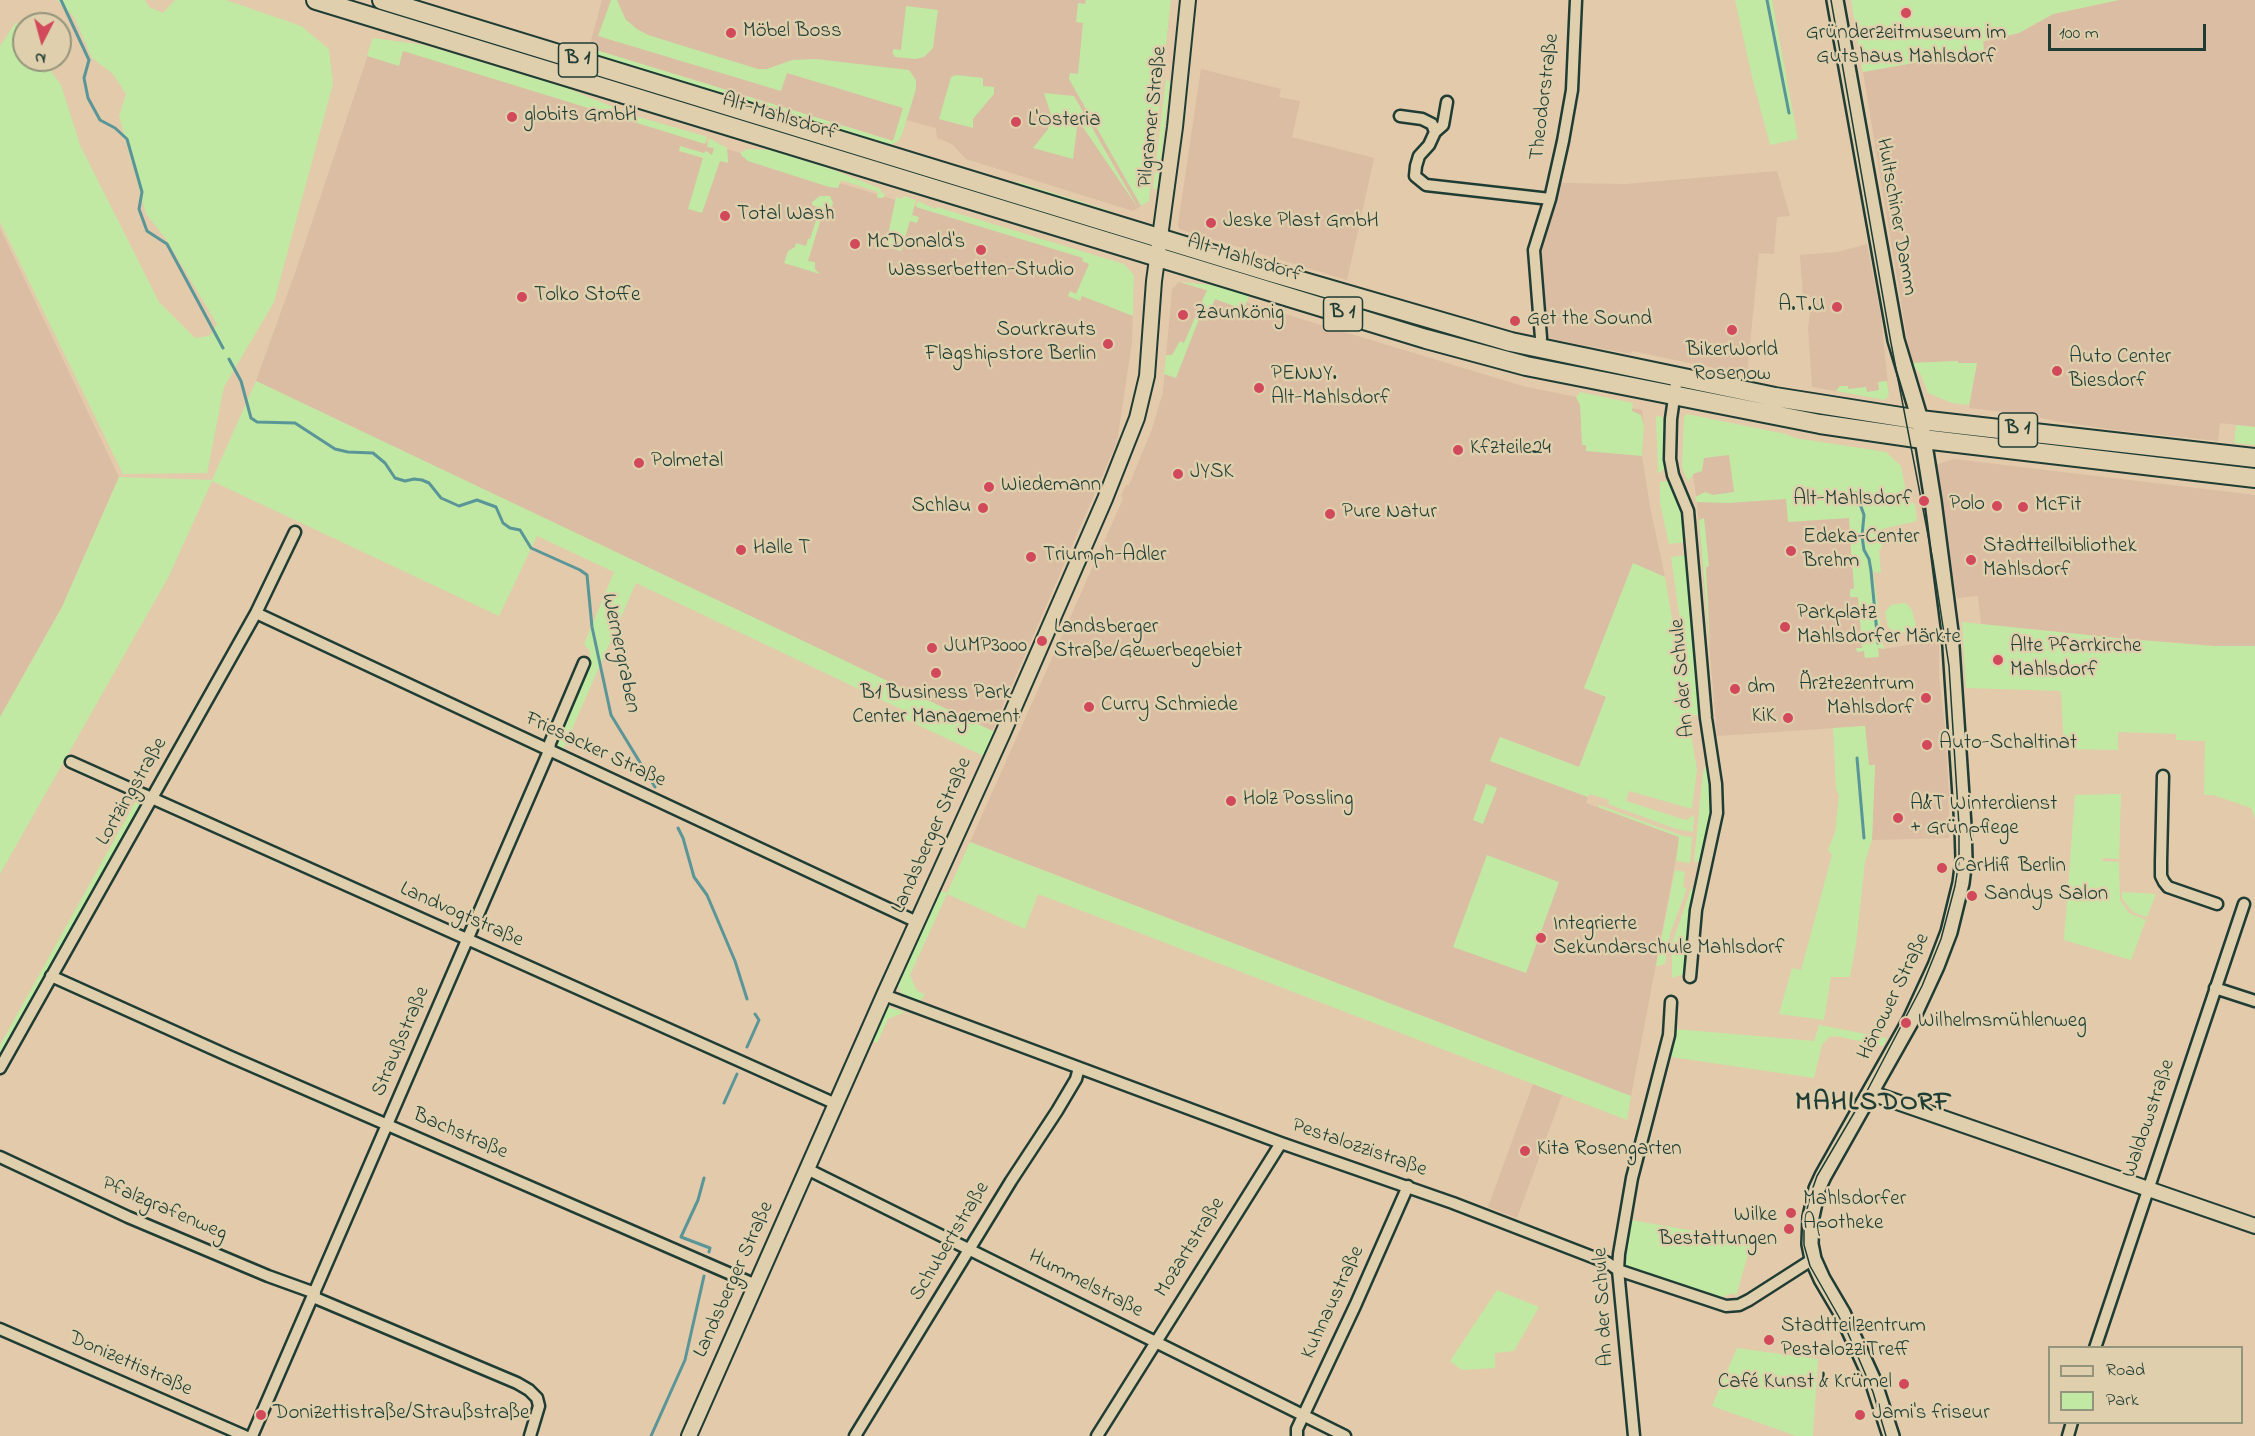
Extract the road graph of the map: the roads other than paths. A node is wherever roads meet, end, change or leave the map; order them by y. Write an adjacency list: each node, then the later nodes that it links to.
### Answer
1 (316, 0): 11 (main road, Alt-Mahlsdorf / B 1)
2 (383, 0): 10 (main road, Alt-Mahlsdorf / B 1)
3 (1188, 0): 10 (street, Pilgramer Straße)
4 (1576, 0): 9 (street, Theodorstraße)
5 (1835, 0): 14 (main road, Hultschiner Damm)
6 (1447, 102): 8 (street)
7 (1401, 116): 8 (street)
8 (1435, 132): 9 (street)
9 (1550, 199): 12 (street, Theodorstraße)
10 (1161, 238): 11 (street, Landsberger Straße); 12 (main road, Alt-Mahlsdorf / B 1)
11 (1158, 257): 13 (main road, Alt-Mahlsdorf / B 1); 27 (street, Landsberger Straße)
12 (1539, 348): 13 (main road, Alt-Mahlsdorf / B 1)
13 (1676, 386): 14 (main road, Alt-Mahlsdorf / B 1); 15 (main road, Alt-Mahlsdorf / B 1); 30 (street, An der Schule)
14 (1920, 420): 15 (main road, Hultschiner Damm); 16 (main road, Alt-Mahlsdorf / B 1)
15 (1923, 439): 17 (main road, Alt-Mahlsdorf / B 1); 37 (main road, Hönower Straße)
16 (2255, 458)
17 (2255, 478)
18 (295, 532): 19 (street, Lortzingstraße)
19 (256, 613): 21 (street, Friesacker Straße); 24 (street, Lortzingstraße)
20 (584, 663): 21 (street, Straußstraße)
21 (549, 751): 27 (street, Friesacker Straße); 28 (street, Straußstraße)
22 (71, 762): 24 (street, Landvogtstraße)
23 (2163, 776): 25 (street)
24 (152, 798): 28 (street, Landvogtstraße); 29 (street, Lortzingstraße)
25 (2217, 904)
26 (2244, 904): 31 (street, Waldowstraße)
27 (917, 922): 32 (street, Landsberger Straße)
28 (467, 940): 38 (street, Landvogtstraße); 39 (street, Straußstraße)
29 (51, 976): 35 (street, Lortzingstraße); 39 (street, Bachstraße)
30 (1690, 977)
31 (2215, 987): 33 (street); 44 (street, Waldowstraße)
32 (884, 995): 36 (street, Pestalozzistraße); 38 (street, Landsberger Straße)
33 (2255, 1001)
34 (1671, 1002): 48 (street, An der Schule)
35 (0, 1068)
36 (1079, 1068): 40 (street, Pestalozzistraße); 46 (street, Schubertstraße)
37 (1871, 1093): 44 (street); 47 (main road, Hönower Straße)
38 (836, 1104): 42 (street, Landsberger Straße)
39 (388, 1124): 49 (street, Bachstraße); 50 (street, Straußstraße)
40 (1281, 1143): 43 (street, Pestalozzistraße); 52 (street, Mozartstraße)
41 (0, 1157): 50 (street, Pfalzgrafenweg)
42 (807, 1168): 46 (street, Hummelstraße); 49 (street, Landsberger Straße)
43 (1408, 1186): 48 (street, Pestalozzistraße); 54 (street, Kuhnaustraße)
44 (2147, 1189): 45 (street); 53 (street, Waldowstraße)
45 (2255, 1226)
46 (970, 1248): 52 (street, Hummelstraße); 59 (street, Schubertstraße)
47 (1813, 1259): 48 (street, Pestalozzistraße); 64 (main road, Hönower Straße)
48 (1618, 1270): 63 (street, An der Schule)
49 (756, 1285): 58 (street, Landsberger Straße)
50 (314, 1295): 56 (street, Straußstraße); 57 (street, Pfalzgrafenweg)
51 (0, 1329): 55 (street, Donizettistraße)
52 (1154, 1342): 54 (street, Hummelstraße); 60 (street, Mozartstraße)
53 (2095, 1346)
54 (1303, 1415): 61 (street, Kuhnaustraße); 62 (street, Hummelstraße)
55 (245, 1436)
56 (252, 1436)
57 (530, 1436)
58 (689, 1436)
59 (855, 1436)
60 (1097, 1436)
61 (1297, 1436)
62 (1345, 1436)
63 (1634, 1436)
64 (1891, 1436)

